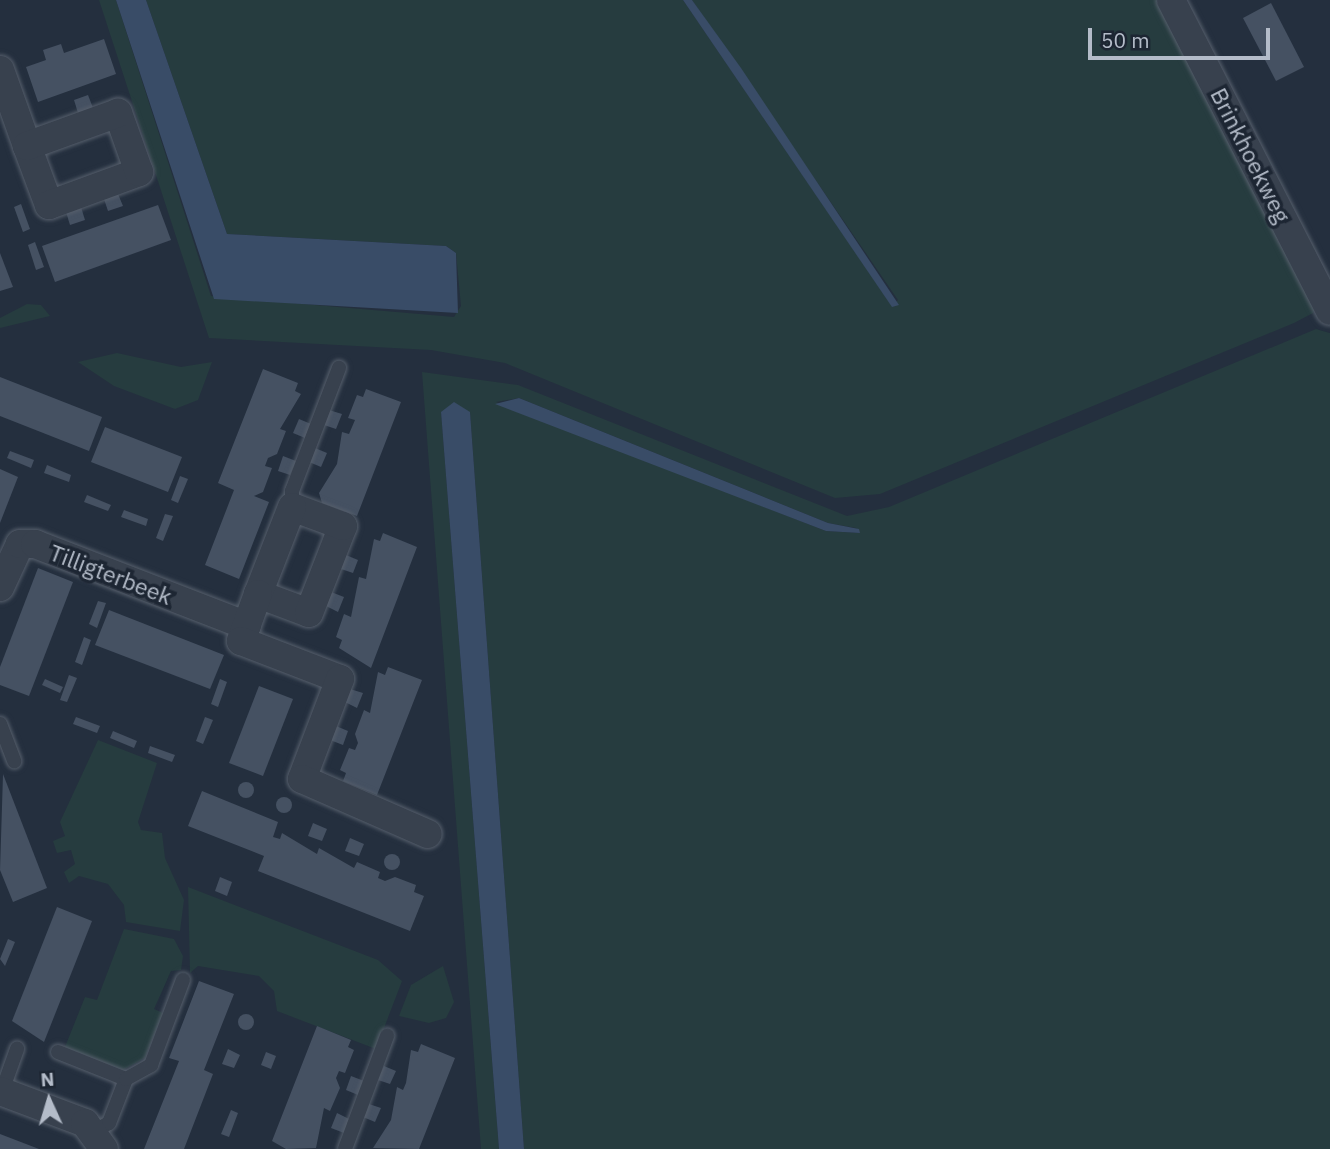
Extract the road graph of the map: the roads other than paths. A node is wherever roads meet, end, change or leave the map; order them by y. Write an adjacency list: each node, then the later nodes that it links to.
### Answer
1 (1171, 0): 4 (street, Brinkhoekweg)
2 (0, 70): 3 (street)
3 (27, 146)
4 (1330, 311)
5 (339, 368): 6 (lane)
6 (292, 507): 8 (street); 8 (street)
7 (0, 587): 9 (street, Tilligterbeek)
8 (258, 594): 9 (street)
9 (247, 626): 12 (street)
10 (0, 724): 11 (lane)
11 (14, 761)
12 (428, 834)
13 (183, 980): 17 (lane)
14 (387, 1036): 20 (lane)
15 (18, 1049): 18 (lane)
16 (58, 1052): 17 (lane)
17 (126, 1079): 19 (lane)
18 (1, 1091): 19 (street)
19 (99, 1140)
20 (345, 1149)

